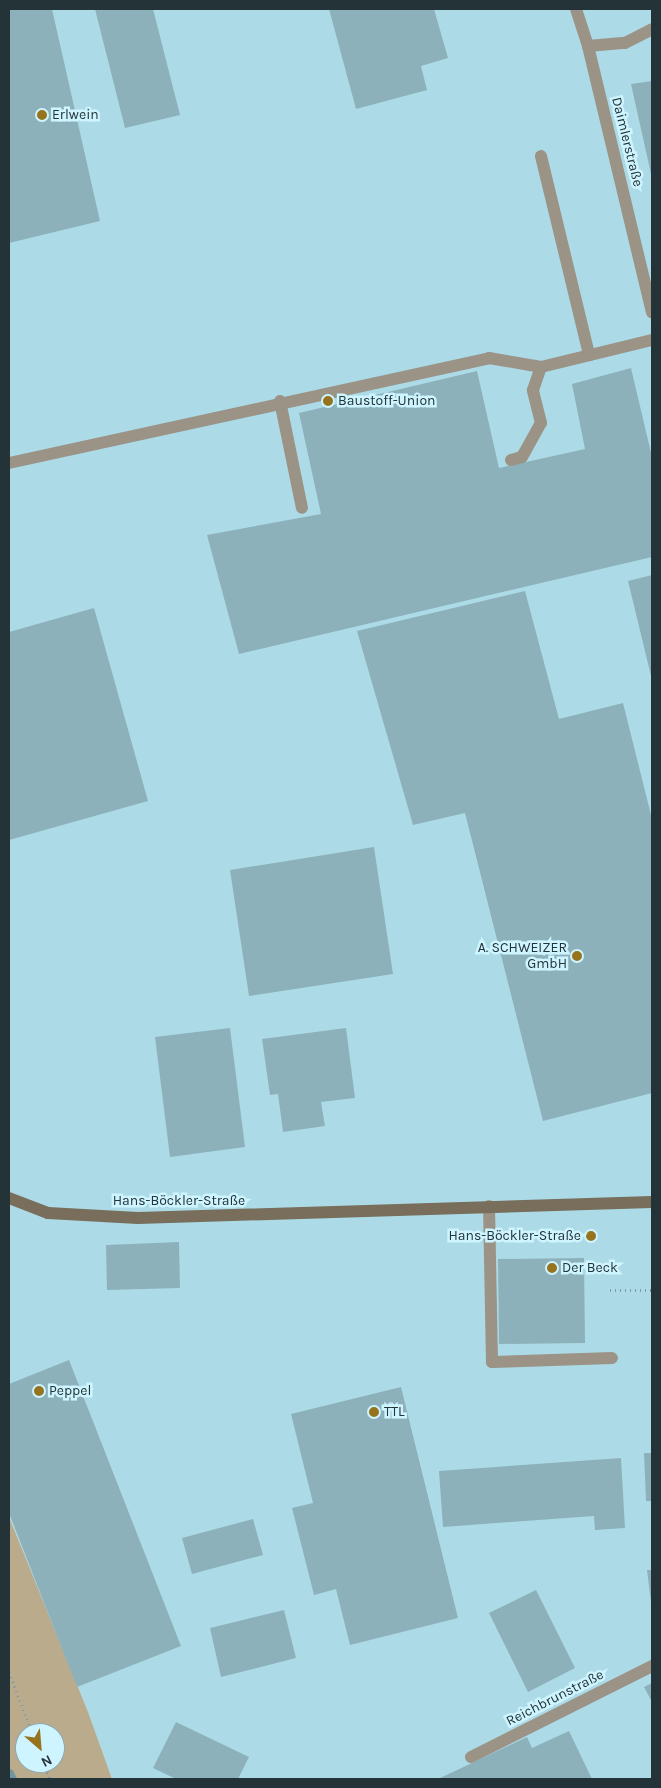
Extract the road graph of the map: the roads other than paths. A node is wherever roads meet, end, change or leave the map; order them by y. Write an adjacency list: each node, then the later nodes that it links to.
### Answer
1 (576, 9): 3 (street, Daimlerstraße)
2 (652, 29): 3 (street)
3 (588, 46): 5 (street, Daimlerstraße)
4 (541, 156): 7 (street)
5 (652, 312)
6 (652, 340): 7 (street)
7 (589, 355): 8 (street)
8 (542, 367): 9 (street); 10 (street)
9 (280, 401): 11 (street); 12 (street)
10 (511, 460)
11 (9, 463)
12 (302, 508)
13 (9, 1198): 15 (street, Hans-Böckler-Straße)
14 (652, 1202): 15 (street, Hans-Böckler-Straße)
15 (490, 1206): 16 (street)
16 (612, 1358)
17 (652, 1666): 18 (street, Reichbrunstraße)
18 (471, 1757)

